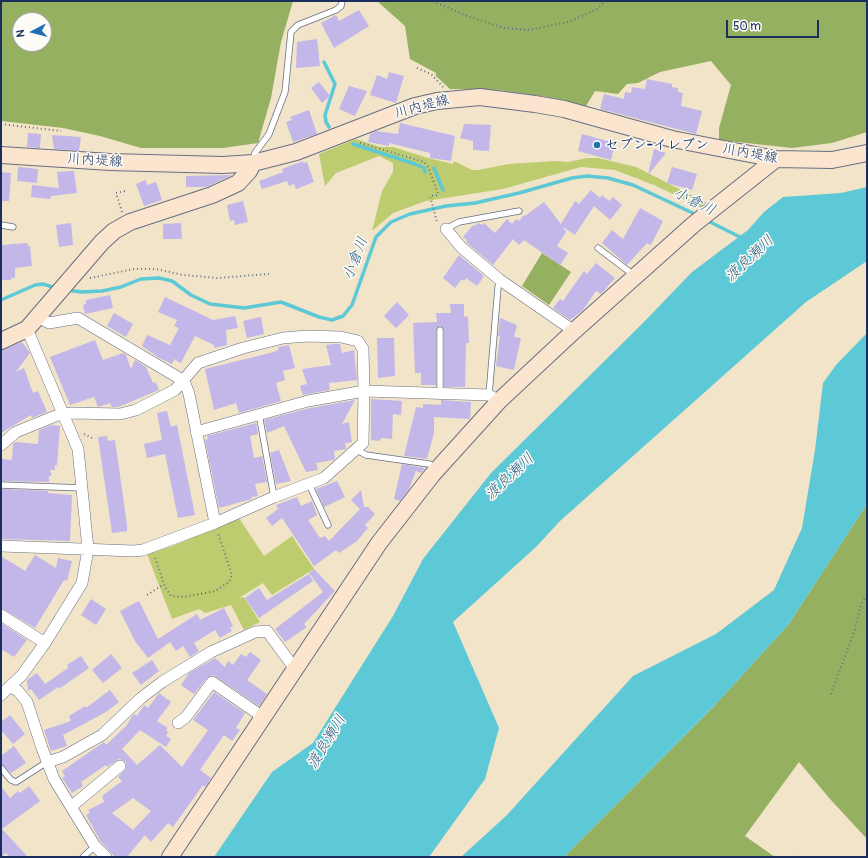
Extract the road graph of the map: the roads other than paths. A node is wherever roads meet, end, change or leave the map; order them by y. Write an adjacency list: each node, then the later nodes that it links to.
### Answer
1 (342, 1): 5 (lane)
2 (867, 153): 4 (street, 川内堤線)
3 (1, 155): 5 (street, 川内堤線)
4 (776, 159): 5 (street, 川内堤線); 11 (street)
5 (253, 163): 13 (street)
6 (519, 212): 9 (lane)
7 (1, 226): 8 (lane)
8 (13, 227)
9 (446, 229): 12 (street)
10 (598, 248): 11 (lane)
11 (635, 276): 16 (street)
12 (500, 280): 16 (street); 21 (lane)
13 (38, 317): 14 (street); 18 (street)
14 (27, 329): 17 (street); 22 (street)
15 (440, 330): 20 (lane)
16 (574, 331): 21 (street)
17 (1, 341)
18 (184, 381): 19 (street); 22 (street); 24 (street)
19 (364, 391): 20 (street); 23 (street); 26 (street)
20 (440, 393): 21 (street)
21 (494, 398): 27 (street)
22 (64, 414): 25 (street); 30 (street)
23 (259, 414): 24 (street); 31 (lane)
24 (196, 432): 32 (street)
25 (1, 445)
26 (357, 450): 27 (lane); 28 (street)
27 (438, 470): 38 (street)
28 (309, 484): 31 (street); 33 (lane)
29 (1, 485): 30 (lane)
30 (83, 488): 35 (street)
31 (274, 497): 32 (street)
32 (215, 523): 35 (street)
33 (328, 525)
34 (1, 546): 35 (street)
35 (88, 549): 37 (street)
36 (1, 615): 37 (street)
37 (45, 643): 39 (street)
38 (295, 669): 40 (street); 42 (street)
39 (4, 691): 42 (street)
40 (263, 717): 41 (street); 49 (street)
41 (178, 723)
42 (47, 762): 44 (lane); 45 (street)
43 (120, 766): 45 (street)
44 (1, 768)
45 (72, 806): 46 (street)
46 (95, 846): 47 (lane); 48 (street)
47 (83, 857)
48 (106, 857)
49 (170, 857)

